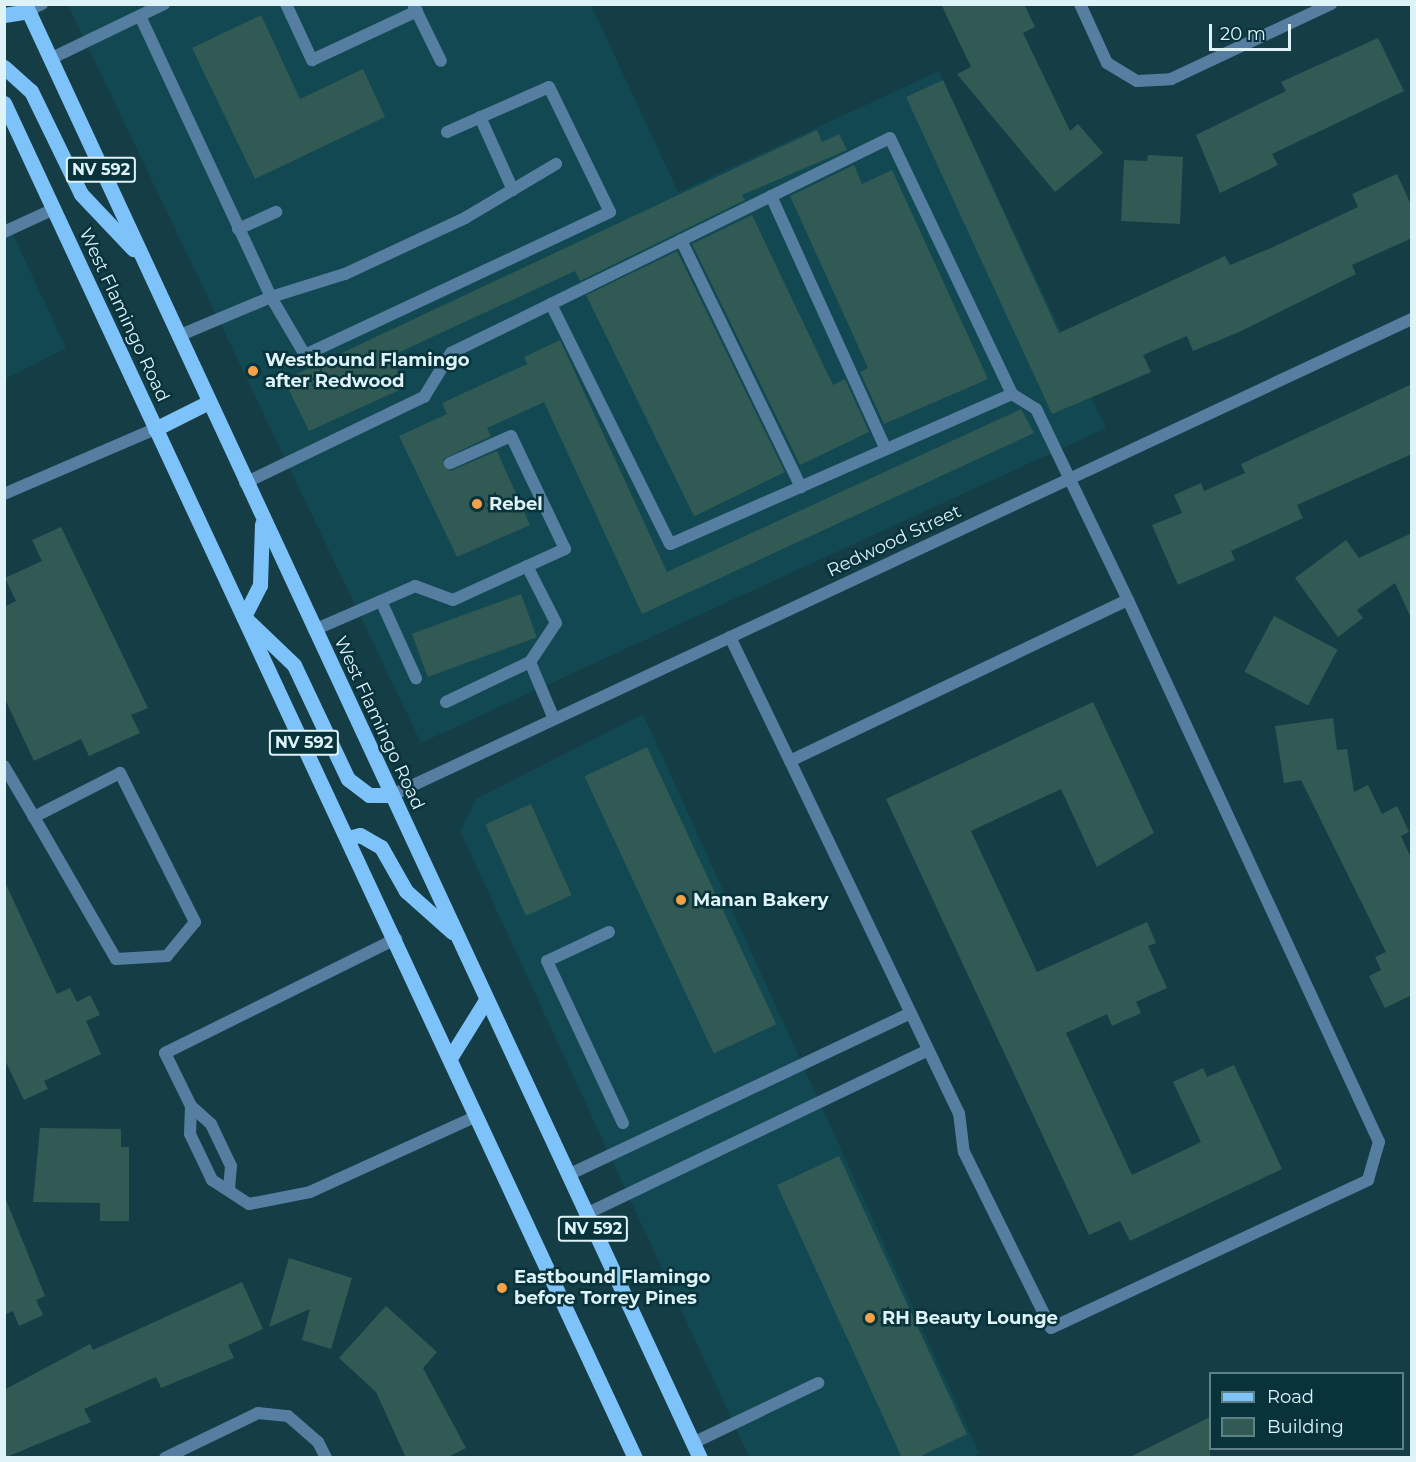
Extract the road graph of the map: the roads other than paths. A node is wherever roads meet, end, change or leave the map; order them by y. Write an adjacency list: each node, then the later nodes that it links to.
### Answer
1 (164, 4): 8 (street)
2 (286, 4): 6 (street)
3 (1080, 4): 4 (street)
4 (1331, 4)
5 (32, 7): 7 (main road); 9 (main road, West Flamingo Road / NV 592)
6 (415, 8): 10 (street)
7 (4, 15)
8 (140, 16): 9 (street); 20 (street)
9 (50, 59): 23 (main road, West Flamingo Road / NV 592)
10 (441, 61)
11 (4, 67): 23 (main road)
12 (4, 103): 18 (main road, West Flamingo Road / NV 592)
13 (480, 117): 14 (street); 16 (street); 24 (street)
14 (447, 132)
15 (556, 164): 16 (street)
16 (513, 190): 24 (street)
17 (771, 196): 22 (street); 28 (street); 31 (street)
18 (54, 209): 21 (street); 30 (main road, West Flamingo Road / NV 592)
19 (276, 212): 20 (street)
20 (238, 229): 24 (street)
21 (4, 232)
22 (681, 240): 25 (street); 35 (street)
23 (142, 258): 27 (main road, West Flamingo Road / NV 592)
24 (271, 297): 27 (street)
25 (551, 304): 34 (street); 35 (street)
26 (1412, 320): 33 (street, Redwood Street)
27 (178, 336): 29 (main road, West Flamingo Road / NV 592)
28 (1012, 394): 31 (street); 33 (street)
29 (209, 402): 30 (main road); 34 (main road, West Flamingo Road / NV 592)
30 (155, 429): 36 (street); 41 (main road, West Flamingo Road / NV 592)
31 (886, 449): 35 (street)
32 (450, 463): 38 (street)
33 (1070, 479): 40 (street); 43 (street, Redwood Street)
34 (245, 483): 37 (main road, West Flamingo Road / NV 592)
35 (801, 487)
36 (4, 494)
37 (262, 518): 41 (main road); 42 (main road, West Flamingo Road / NV 592)
38 (527, 566): 39 (street); 44 (street)
39 (381, 600): 42 (street); 45 (street)
40 (1128, 600): 48 (street); 58 (street)
41 (244, 617): 50 (main road); 52 (main road, West Flamingo Road / NV 592)
42 (314, 630): 50 (main road, West Flamingo Road / NV 592)
43 (730, 637): 47 (street, Redwood Street); 48 (street)
44 (530, 662): 46 (street); 47 (street)
45 (416, 678)
46 (446, 702)
47 (554, 719): 50 (street, Redwood Street)
48 (790, 762): 57 (street)
49 (4, 766): 51 (street)
50 (392, 795): 54 (main road, West Flamingo Road / NV 592)
51 (34, 817): 51 (street)
52 (348, 838): 54 (main road); 55 (main road, West Flamingo Road / NV 592)
53 (609, 932): 62 (street)
54 (457, 936): 56 (main road, West Flamingo Road / NV 592)
55 (396, 939): 59 (main road, West Flamingo Road / NV 592); 60 (street)
56 (486, 1000): 59 (main road); 63 (main road, West Flamingo Road / NV 592)
57 (910, 1013): 58 (street); 63 (street)
58 (928, 1050): 65 (street)
59 (450, 1058): 61 (main road, West Flamingo Road / NV 592)
60 (191, 1106): 64 (street); 64 (street)
61 (477, 1116): 64 (street); 70 (main road, West Flamingo Road / NV 592)
62 (623, 1123)
63 (568, 1175): 65 (main road, West Flamingo Road / NV 592)
64 (229, 1189)
65 (586, 1214): 67 (main road, West Flamingo Road / NV 592)
66 (818, 1383): 67 (street)
67 (693, 1443): 71 (main road, West Flamingo Road / NV 592)
68 (165, 1458): 69 (street)
69 (326, 1458)
70 (635, 1458)
71 (700, 1458)

